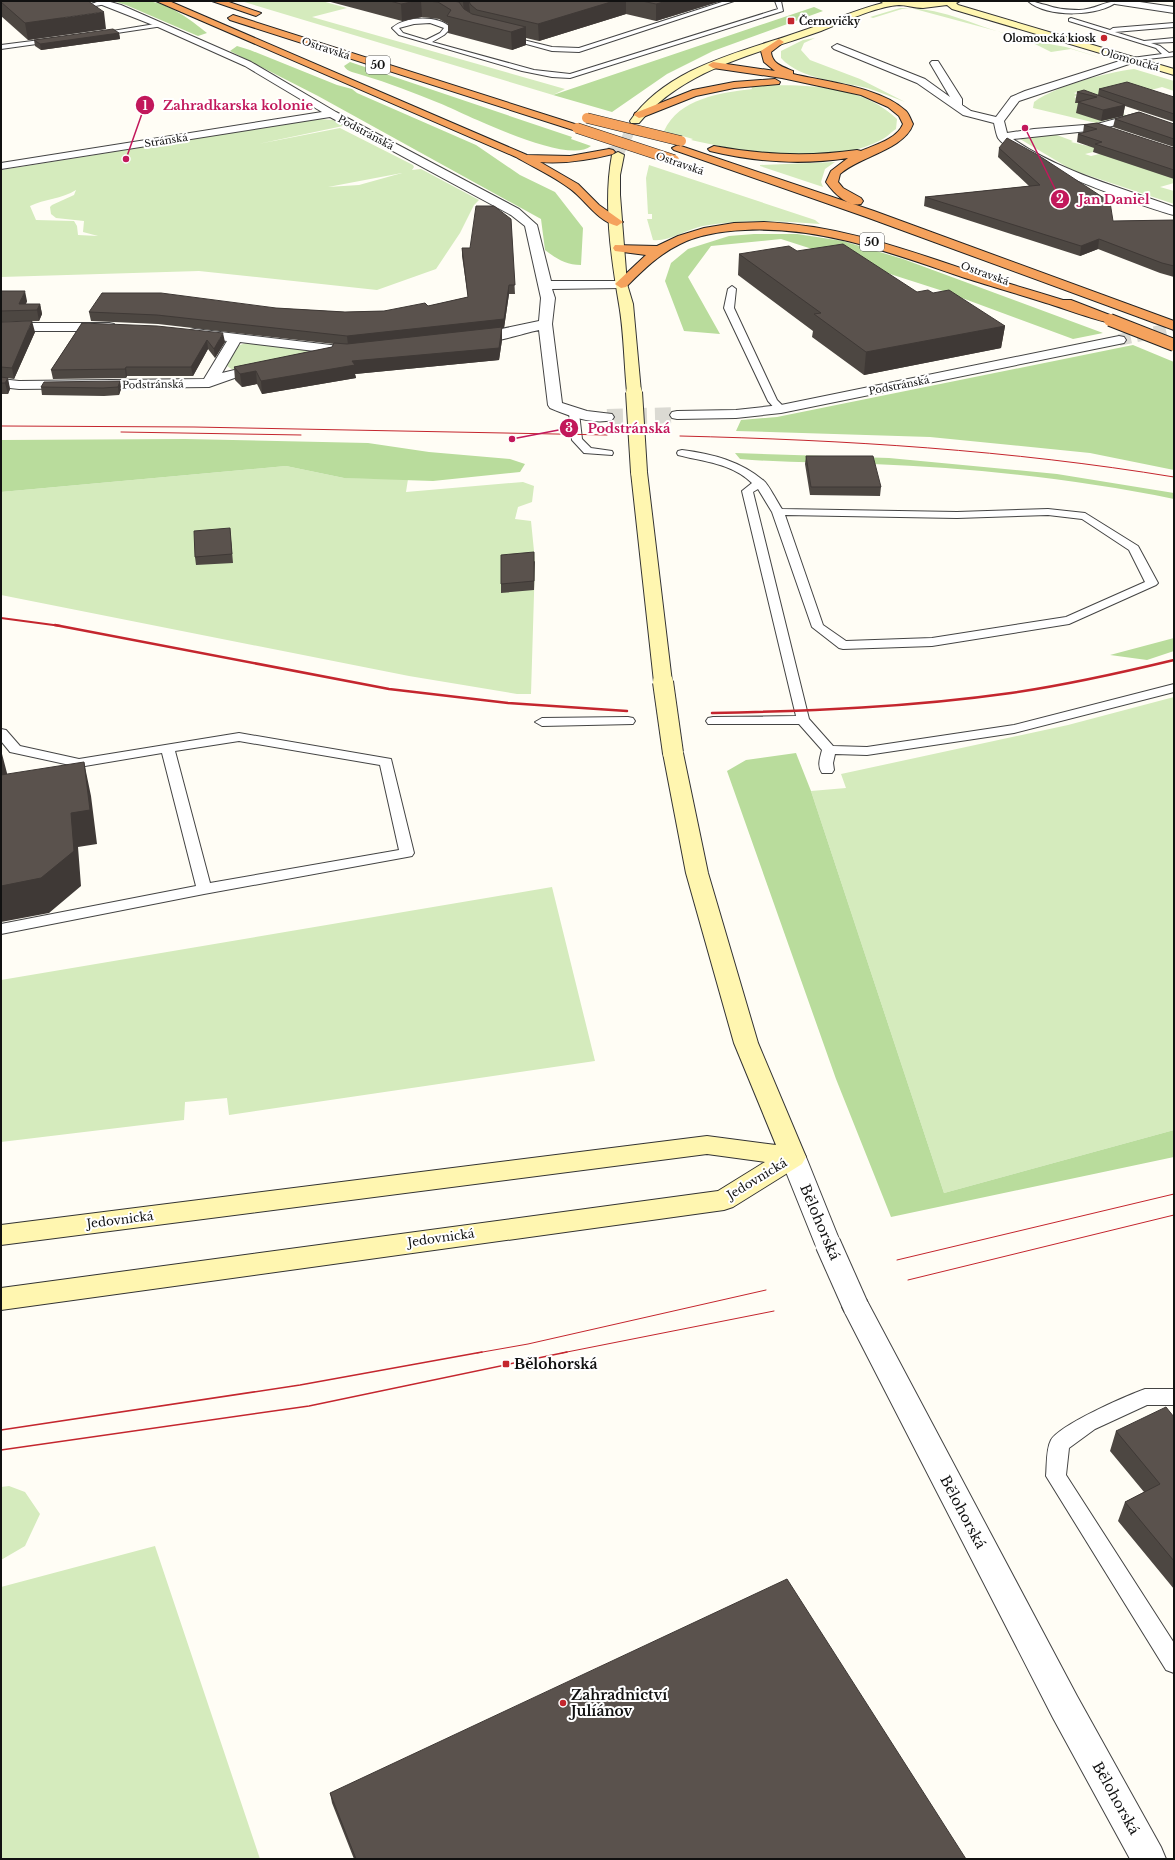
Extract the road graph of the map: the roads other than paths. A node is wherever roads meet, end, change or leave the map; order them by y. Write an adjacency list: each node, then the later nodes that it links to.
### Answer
1 (161, 1): 56 (highway, 50)
2 (179, 1): 16 (highway)
3 (217, 1): 19 (highway)
4 (731, 1): 26 (lane)
5 (778, 1): 29 (lane)
6 (885, 1): 11 (main road)
7 (1031, 1): 14 (lane)
8 (1115, 1): 14 (lane); 15 (street)
9 (101, 2): 17 (lane); 22 (street, Podstránská)
10 (953, 2): 12 (main road); 20 (main road, Olomoucká)
11 (897, 3): 12 (main road); 30 (main road)
12 (927, 5): 20 (main road)
13 (1088, 5): 14 (lane)
14 (1100, 8)
15 (1174, 10)
16 (209, 11)
17 (70, 15)
18 (224, 15): 58 (highway, Ostravská / 50, bridge)
19 (268, 17)
20 (992, 19): 35 (main road, Olomoucká)
21 (1071, 20): 24 (lane)
22 (162, 25): 25 (lane); 46 (street, Podstránská)
23 (1174, 25): 24 (lane)
24 (1104, 30): 31 (lane)
25 (93, 35)
26 (502, 37)
27 (62, 39): 32 (lane)
28 (1174, 40): 31 (lane)
29 (426, 42): 29 (lane)
30 (779, 42): 36 (main road); 42 (highway, 50)
31 (1142, 42): 34 (lane)
32 (1, 47)
33 (837, 47): 43 (street)
34 (1170, 54): 35 (lane)
35 (1132, 60): 39 (main road, Olomoucká); 49 (street)
36 (723, 61): 38 (main road); 48 (main road)
37 (935, 63): 40 (street)
38 (708, 67): 41 (highway); 42 (highway, 50); 48 (main road)
39 (1174, 72)
40 (945, 80): 43 (street); 44 (street)
41 (782, 82): 42 (highway, 50); 48 (highway, 50)
42 (822, 84): 54 (highway, 50)
43 (925, 84): 44 (street)
44 (958, 106): 49 (street)
45 (1116, 108): 50 (street)
46 (332, 114): 57 (street, Stránská); 66 (street, Podstránská)
47 (580, 116): 53 (highway, Ostravská / 50, bridge)
48 (637, 118)
49 (999, 121): 52 (street)
50 (1097, 127): 51 (street); 52 (street)
51 (1118, 134)
52 (1003, 137): 59 (street)
53 (680, 145): 54 (highway, 50); 62 (highway, Ostravská / 50)
54 (875, 149): 62 (highway, 50)
55 (614, 154): 56 (highway, 50); 60 (main road)
56 (520, 155): 60 (highway, 50)
57 (1, 166)
58 (688, 166)
59 (1174, 211)
60 (617, 222): 63 (main road)
61 (861, 227): 68 (highway, Ostravská / 50)
62 (959, 246): 70 (highway, Ostravská / 50)
63 (619, 248): 64 (highway, 50); 65 (main road)
64 (659, 250): 65 (highway, 50); 68 (highway, 50)
65 (621, 284): 66 (street); 103 (main road, bridge)
66 (544, 285): 69 (street, Podstránská)
67 (732, 289): 84 (lane)
68 (1080, 308): 77 (highway, Ostravská / 50, bridge)
69 (545, 324): 75 (street); 85 (street, Podstránská)
70 (1174, 326)
71 (1, 327): 72 (street)
72 (119, 328)
73 (181, 332): 74 (street)
74 (236, 337): 79 (street); 82 (street)
75 (458, 340)
76 (1119, 340): 84 (street, Podstránská)
77 (1174, 345)
78 (370, 349): 79 (street)
79 (348, 351): 80 (street)
80 (301, 360)
81 (278, 364): 82 (street, Podstránská)
82 (209, 382): 83 (street, Podstránská)
83 (1, 383)
84 (781, 409): 86 (street, Podstránská)
85 (574, 413): 87 (street, Podstránská); 88 (lane)
86 (677, 415)
87 (607, 417)
88 (608, 453)
89 (682, 453): 90 (lane)
90 (760, 483): 91 (lane); 93 (lane)
91 (778, 512): 91 (lane)
92 (1174, 688): 99 (lane)
93 (803, 720): 94 (lane); 99 (lane)
94 (713, 721)
95 (542, 722): 96 (lane)
96 (628, 722)
97 (2, 736): 98 (lane)
98 (168, 750): 101 (lane); 101 (lane)
99 (829, 750): 100 (lane)
100 (827, 770)
101 (204, 890): 102 (lane)
102 (1, 929)
103 (793, 1157): 104 (main road, Jedovnická); 105 (main road, Jedovnická); 108 (street, Bělohorská, bridge)
104 (1, 1235)
105 (1, 1299)
106 (1174, 1397): 107 (lane)
107 (1174, 1663)
108 (1149, 1859)

